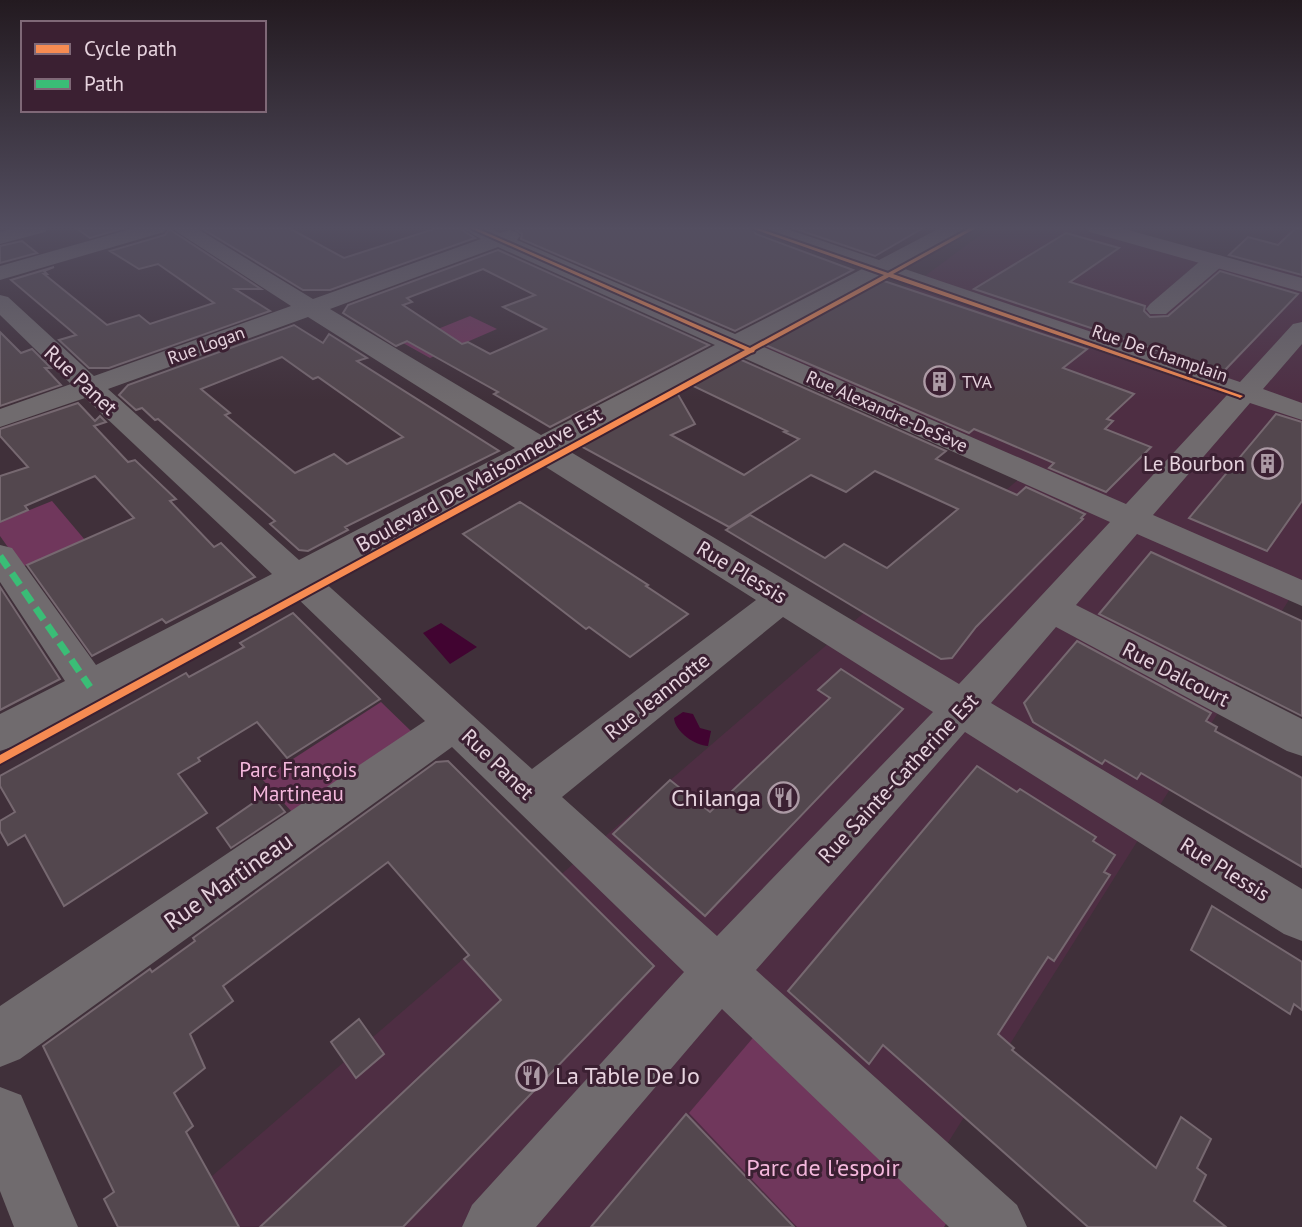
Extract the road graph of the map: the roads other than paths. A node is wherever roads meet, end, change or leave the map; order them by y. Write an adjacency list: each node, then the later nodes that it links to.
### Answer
1 (275, 285): 8 (street, Rue Plessis)
2 (372, 285): 8 (street, Rue Logan)
3 (601, 285): 11 (street, Rue Alexandre-DeSève)
4 (847, 285): 11 (street, Boulevard De Maisonneuve Est)
5 (930, 285): 13 (street, Rue De Champlain)
6 (1186, 285): 9 (street)
7 (0, 302): 12 (street, Rue Panet)
8 (311, 307): 12 (street, Rue Logan); 16 (street, Rue Plessis)
9 (1158, 309)
10 (1302, 329): 13 (street, Rue Sainte-Catherine Est)
11 (736, 345): 16 (street, Boulevard De Maisonneuve Est); 17 (street, Rue Alexandre-DeSève)
12 (88, 387): 15 (street, Rue Logan); 19 (street, Rue Panet)
13 (1244, 392): 14 (street, Rue De Champlain); 17 (street, Rue Sainte-Catherine Est)
14 (1302, 412)
15 (0, 419)
16 (539, 449): 19 (street, Boulevard De Maisonneuve Est); 21 (street, Rue Plessis)
17 (1132, 519): 20 (street, Rue Alexandre-DeSève); 22 (street, Rue Sainte-Catherine Est)
18 (0, 556): 23 (street)
19 (297, 579): 23 (street, Boulevard De Maisonneuve Est); 25 (street, Rue Panet)
20 (1298, 584)
21 (783, 597): 24 (street, Rue Plessis); 28 (street, Rue Jeannotte)
22 (1050, 608): 24 (street, Rue Sainte-Catherine Est); 27 (street, Rue Dalcourt)
23 (90, 687): 26 (street, Boulevard De Maisonneuve Est)
24 (962, 707): 29 (street, Rue Plessis); 30 (street, Rue Sainte-Catherine Est)
25 (455, 723): 28 (street, Rue Panet); 31 (street, Rue Martineau)
26 (0, 734)
27 (1302, 739)
28 (530, 796): 30 (street, Rue Panet)
29 (1302, 917)
30 (720, 971): 34 (street, Rue Sainte-Catherine Est); 35 (street, Rue Panet)
31 (0, 1039)
32 (0, 1116): 33 (street)
33 (46, 1227)
34 (494, 1227)
35 (995, 1227)

